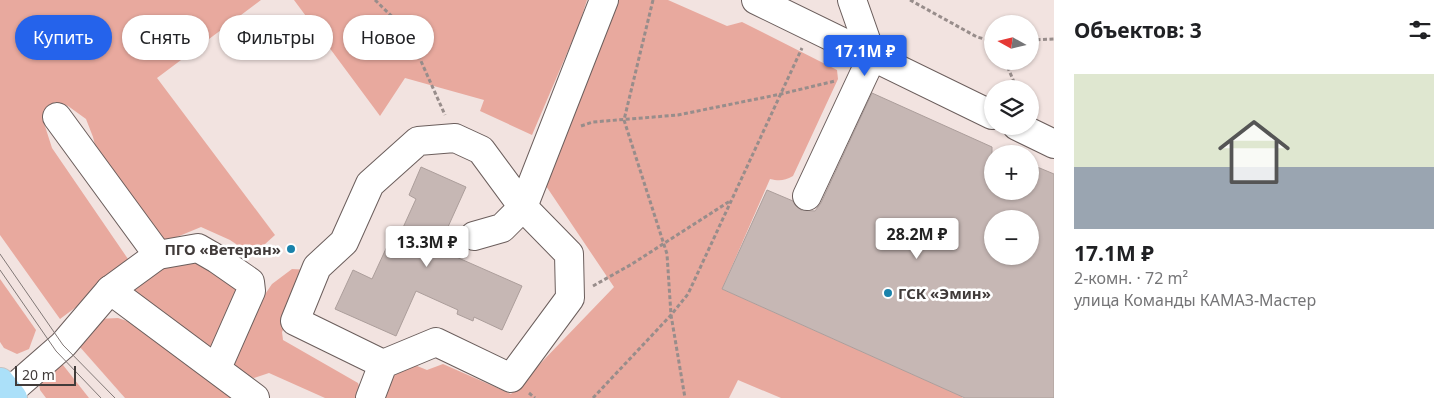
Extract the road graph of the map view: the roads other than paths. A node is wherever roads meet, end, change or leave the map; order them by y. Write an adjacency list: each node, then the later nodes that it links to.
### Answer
1 (604, 0): 10 (street)
2 (756, 0): 4 (street)
3 (852, 0): 4 (street)
4 (868, 65): 5 (street); 9 (street)
5 (984, 111)
6 (57, 117): 12 (street)
7 (1036, 135): 8 (street)
8 (1054, 144)
9 (807, 196)
10 (523, 207): 11 (street); 14 (street); 14 (street)
11 (474, 236)
12 (158, 255): 13 (street); 15 (street)
13 (110, 290): 15 (street); 16 (street)
14 (383, 364): 18 (street)
15 (217, 368): 17 (street)
16 (7, 391)
17 (255, 398)
18 (370, 398)

